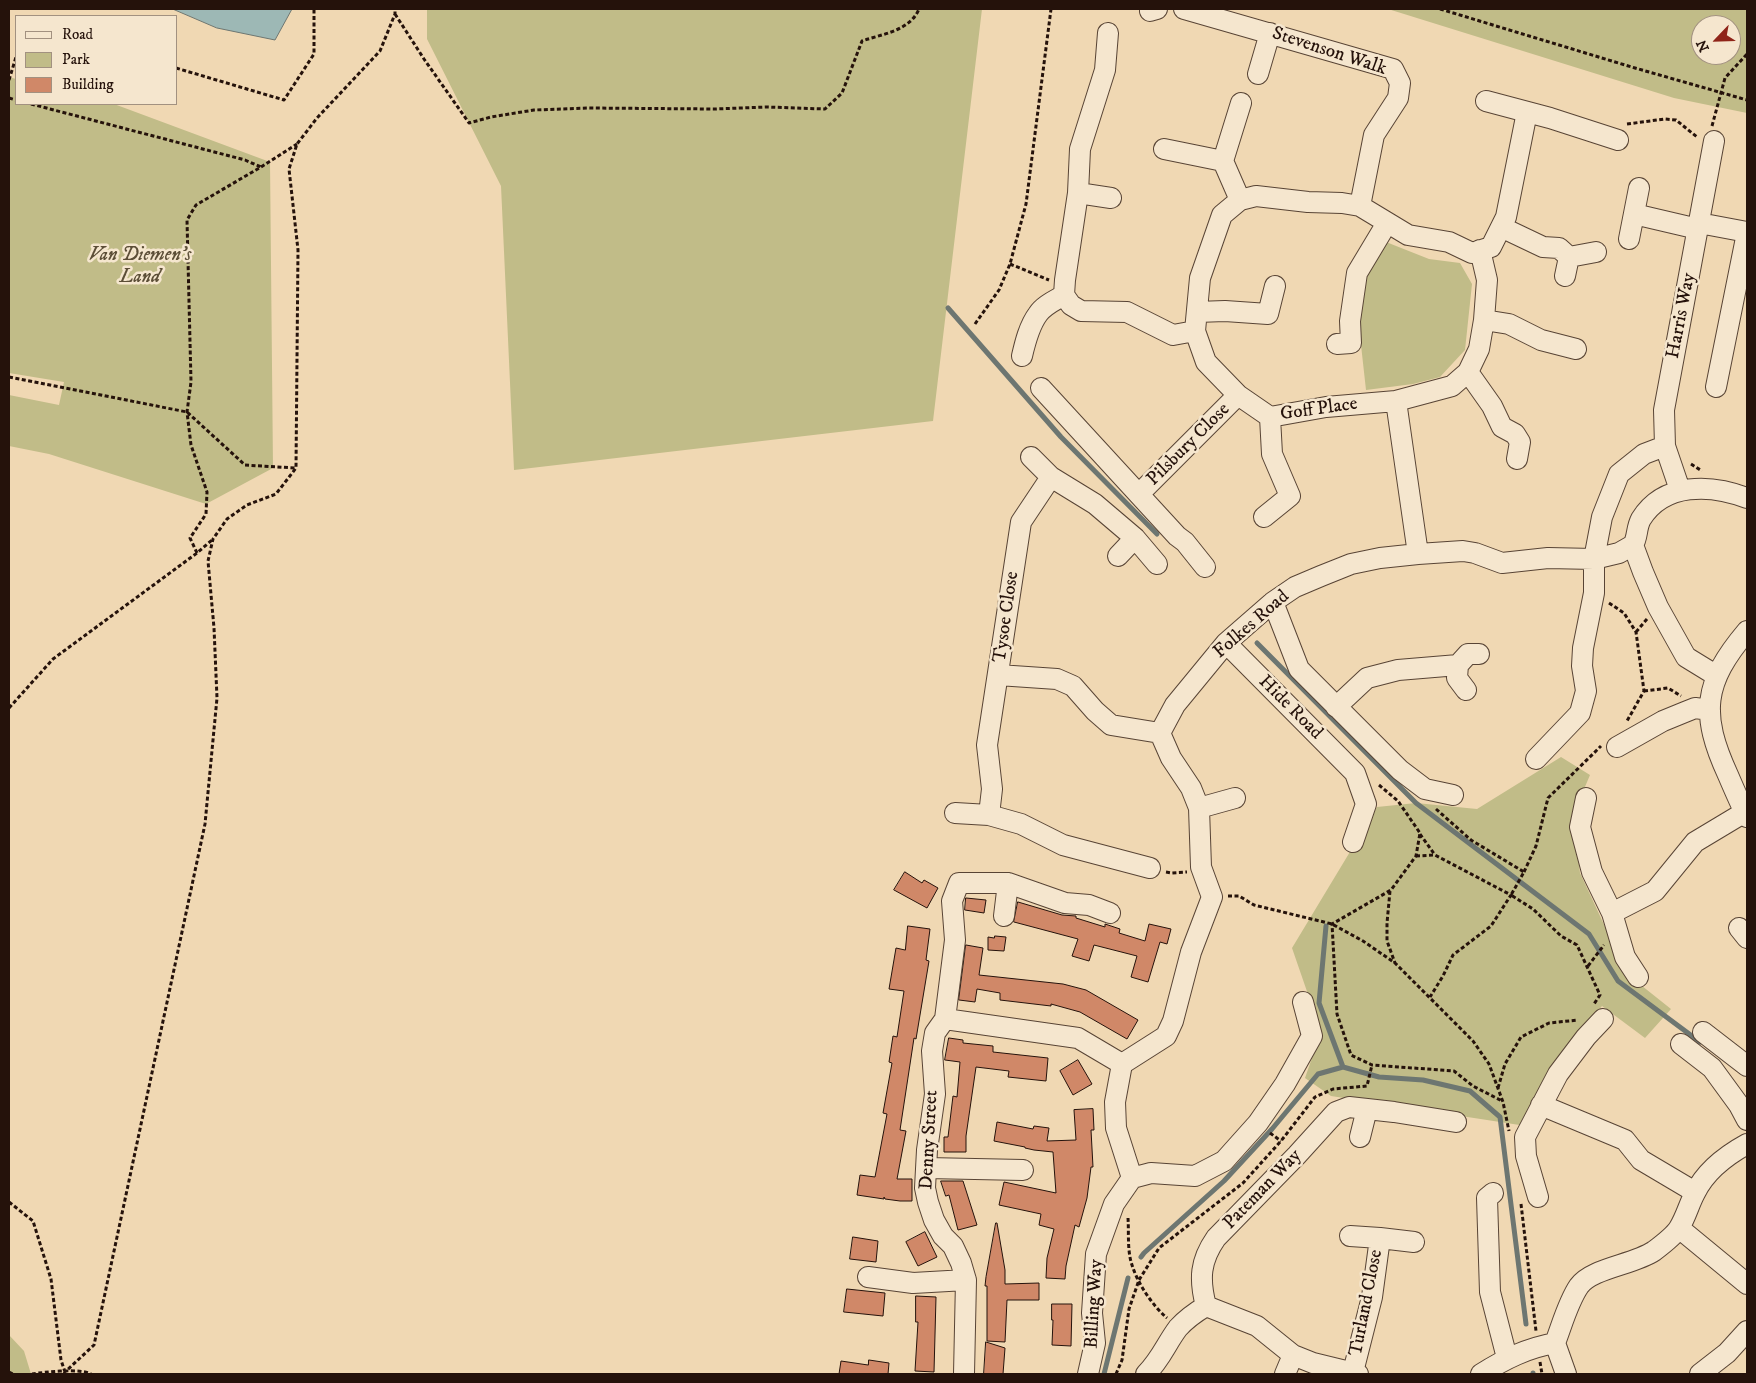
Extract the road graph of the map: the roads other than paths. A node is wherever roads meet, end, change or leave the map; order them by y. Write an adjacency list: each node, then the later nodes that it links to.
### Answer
1 (1184, 9): 3 (street, Stevenson Walk)
2 (1108, 33): 13 (street)
3 (1270, 33): 4 (street); 16 (street, Stevenson Walk)
4 (1258, 74)
5 (1486, 102): 7 (street)
6 (1241, 103): 11 (street)
7 (1527, 112): 8 (street); 20 (street)
8 (1620, 131)
9 (1708, 140): 19 (street, Harris Way)
10 (1164, 149): 11 (street)
11 (1223, 160): 15 (street)
12 (1639, 188): 17 (street)
13 (1078, 193): 14 (street); 26 (street)
14 (1110, 198)
15 (1240, 200): 16 (street); 28 (street)
16 (1360, 206): 18 (street)
17 (1634, 214): 19 (street); 22 (street)
18 (1387, 223): 23 (street); 29 (street)
19 (1699, 226): 21 (street); 38 (street, Harris Way)
20 (1502, 227): 23 (street); 24 (street)
21 (1747, 232): 33 (street)
22 (1629, 239)
23 (1480, 250): 27 (street)
24 (1596, 252)
25 (1274, 286): 28 (street)
26 (1065, 291): 28 (street); 31 (street)
27 (1484, 320): 30 (street); 32 (street)
28 (1196, 322): 35 (street, Goff Place)
29 (1337, 344)
30 (1576, 349)
31 (1022, 356)
32 (1468, 372): 36 (street, Goff Place); 40 (street)
33 (1716, 387)
34 (1041, 388): 43 (street, Pilsbury Close)
35 (1238, 395): 37 (street, Goff Place); 43 (street, Pilsbury Close)
36 (1396, 401): 37 (street, Goff Place); 48 (street)
37 (1270, 417): 45 (street)
38 (1665, 446): 42 (street, Harris Way); 50 (street)
39 (1031, 457): 41 (street)
40 (1517, 459)
41 (1051, 477): 46 (street); 58 (street, Tysoe Close)
42 (1680, 490): 44 (street); 47 (street)
43 (1140, 494): 52 (street, Pilsbury Close)
44 (1747, 498)
45 (1264, 517)
46 (1135, 538): 49 (street); 51 (street)
47 (1634, 545): 50 (street, Folkes Road); 59 (street)
48 (1418, 554): 50 (street, Folkes Road); 53 (street, Folkes Road)
49 (1118, 556)
50 (1594, 559): 65 (street)
51 (1157, 564)
52 (1205, 568)
53 (1273, 602): 55 (street, Folkes Road); 61 (street)
54 (1747, 631): 59 (street)
55 (1226, 643): 63 (street, Folkes Road); 73 (street, Hide Road)
56 (1480, 654): 57 (street)
57 (1458, 666): 60 (street); 61 (street)
58 (998, 675): 63 (street, Tysoe Close); 71 (street)
59 (1717, 676): 62 (street)
60 (1466, 690)
61 (1336, 707): 66 (street)
62 (1702, 709): 64 (street); 72 (street)
63 (1160, 733): 69 (street)
64 (1609, 746)
65 (1536, 759)
66 (1453, 795)
67 (1235, 798): 69 (street)
68 (1586, 798): 77 (street)
69 (1199, 808): 85 (street)
70 (956, 813): 71 (street)
71 (989, 814): 74 (street)
72 (1746, 814): 77 (street)
73 (1353, 842)
74 (1150, 868)
75 (1008, 883): 76 (street); 78 (street); 82 (street)
76 (1110, 913)
77 (1612, 913): 79 (street)
78 (1004, 916)
79 (1638, 977)
80 (1303, 1002): 95 (street)
81 (1592, 1016): 87 (street)
82 (945, 1019): 85 (street); 93 (street, Denny Street)
83 (1703, 1032): 86 (street)
84 (1681, 1044): 89 (street)
85 (1122, 1064): 95 (street)
86 (1747, 1066)
87 (1541, 1105): 96 (street); 98 (street)
88 (1367, 1109): 90 (street, Pateman Way); 91 (street); 106 (street, Pateman Way)
89 (1747, 1120)
90 (1456, 1122)
91 (1360, 1137)
92 (1747, 1144): 96 (street)
93 (927, 1168): 94 (street); 104 (street, Denny Street)
94 (1023, 1170)
95 (1132, 1178): 113 (street, Billing Way)
96 (1695, 1192): 99 (street)
97 (1493, 1193): 110 (street)
98 (1530, 1200)
99 (1679, 1228): 105 (street); 108 (street)
100 (1350, 1236): 101 (street)
101 (1380, 1238): 102 (street, Turland Close); 111 (street, Turland Close)
102 (1414, 1242)
103 (868, 1277): 104 (street)
104 (966, 1280): 112 (street, Denny Street)
105 (1747, 1284)
106 (1206, 1306): 109 (street); 114 (street)
107 (1747, 1331): 118 (street)
108 (1546, 1344): 110 (street); 117 (street)
109 (1294, 1355): 111 (street); 115 (street)
110 (1503, 1365): 116 (street)
111 (1355, 1373)
112 (964, 1374)
113 (1088, 1374)
114 (1146, 1374)
115 (1285, 1374)
116 (1481, 1374)
117 (1566, 1374)
118 (1700, 1374)

